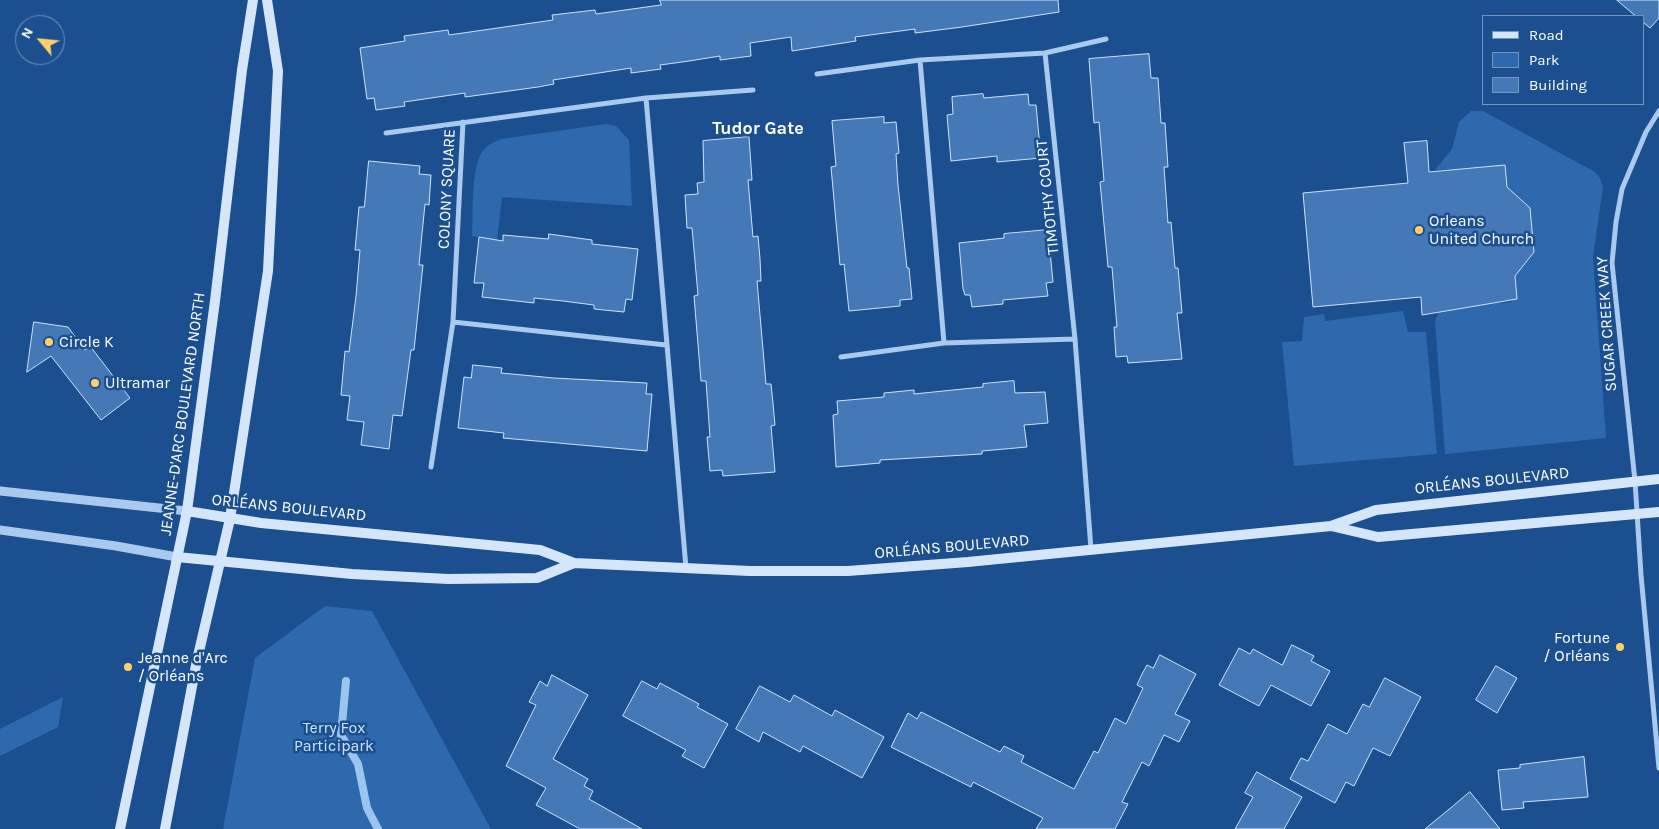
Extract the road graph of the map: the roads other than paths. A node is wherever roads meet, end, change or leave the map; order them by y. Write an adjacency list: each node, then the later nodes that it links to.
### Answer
1 (253, 0): 21 (main road, JEANNE-D'ARC BOULEVARD NORTH)
2 (267, 0): 24 (main road)
3 (1106, 39): 4 (street)
4 (1045, 53): 5 (street); 13 (street, TIMOTHY COURT)
5 (920, 60): 6 (street); 14 (street)
6 (817, 74)
7 (753, 90): 8 (street, COLONY SQUARE)
8 (646, 98): 10 (street, COLONY SQUARE); 15 (street)
9 (1659, 111): 19 (street, SUGAR CREEK WAY)
10 (463, 122): 11 (street); 12 (street, COLONY SQUARE)
11 (386, 133)
12 (453, 322): 15 (street); 17 (street, COLONY SQUARE)
13 (1076, 339): 14 (street); 27 (street, TIMOTHY COURT)
14 (944, 343): 16 (street)
15 (666, 345): 31 (street)
16 (841, 357)
17 (431, 467)
18 (1659, 479): 19 (main road, ORLÉANS BOULEVARD)
19 (1635, 481): 23 (street, SUGAR CREEK WAY); 25 (main road, ORLÉANS BOULEVARD)
20 (0, 491): 21 (street, ORLÉANS BOULEVARD)
21 (187, 511): 24 (main road, ORLÉANS BOULEVARD); 28 (main road, JEANNE-D'ARC BOULEVARD NORTH)
22 (1659, 512): 23 (main road, ORLÉANS BOULEVARD)
23 (1638, 514): 25 (main road, ORLÉANS BOULEVARD); 32 (street, SUGAR CREEK WAY)
24 (230, 519): 29 (main road); 30 (main road, ORLÉANS BOULEVARD)
25 (1331, 526): 27 (main road, ORLÉANS BOULEVARD)
26 (0, 530): 28 (street, ORLÉANS BOULEVARD)
27 (1092, 549): 31 (main road, ORLÉANS BOULEVARD)
28 (177, 557): 29 (main road, ORLÉANS BOULEVARD); 33 (main road, JEANNE-D'ARC BOULEVARD NORTH)
29 (220, 561): 30 (main road, ORLÉANS BOULEVARD); 34 (main road)
30 (574, 564): 31 (main road, ORLÉANS BOULEVARD)
31 (686, 568)
32 (1659, 768)
33 (120, 829)
34 (165, 829)

